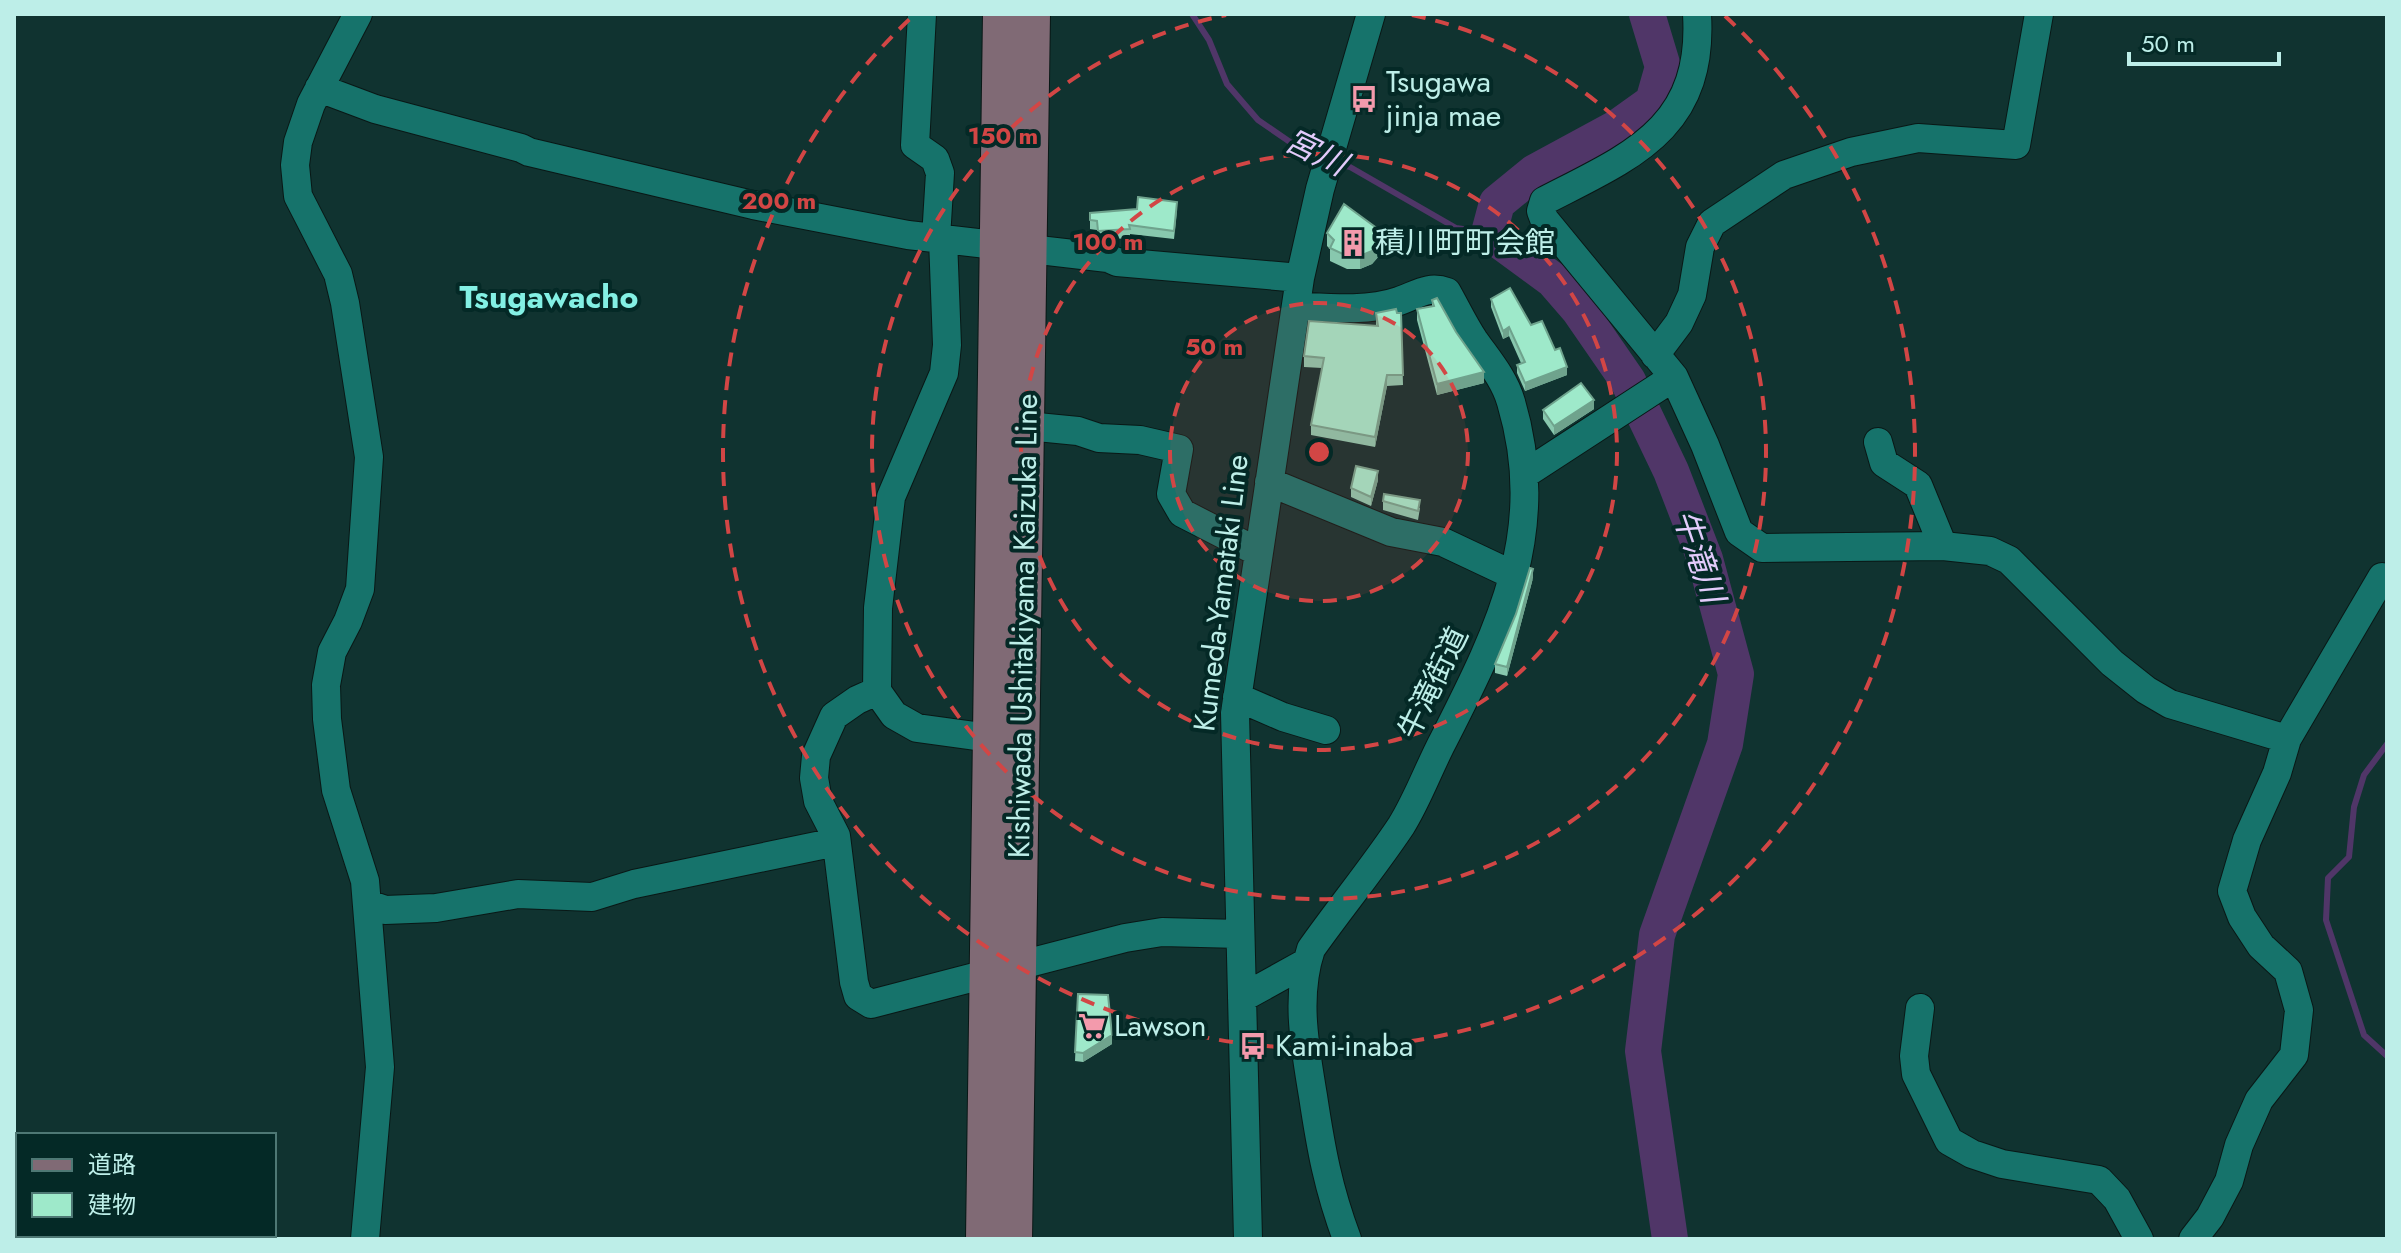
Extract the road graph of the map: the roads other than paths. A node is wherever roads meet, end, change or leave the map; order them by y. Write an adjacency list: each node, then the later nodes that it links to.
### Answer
1 (358, 14): 8 (street)
2 (922, 14): 9 (street)
3 (1001, 14): 10 (main road, Kishiwada Ushitakiyama Kaizuka Line)
4 (1032, 14): 10 (main road, Kishiwada Ushitakiyama Kaizuka Line)
5 (1371, 14): 11 (street, Kumeda-Yamataki Line)
6 (1697, 14): 12 (street)
7 (2039, 14): 12 (street)
8 (319, 88): 9 (street); 28 (street)
9 (940, 238): 10 (street); 22 (street)
10 (1013, 246): 11 (street); 14 (main road, Kishiwada Ushitakiyama Kaizuka Line); 25 (main road, Kishiwada Ushitakiyama Kaizuka Line)
11 (1299, 292): 16 (street, 牛滝街道); 17 (street, Kumeda-Yamataki Line)
12 (1655, 355): 13 (street)
13 (1674, 377): 16 (street); 18 (street)
14 (1027, 426): 19 (street); 31 (main road, Kishiwada Ushitakiyama Kaizuka Line)
15 (1878, 442): 18 (street)
16 (1525, 474): 20 (street, 牛滝街道)
17 (1269, 482): 19 (street, Kumeda-Yamataki Line); 20 (street)
18 (1943, 546): 26 (street)
19 (1258, 552): 23 (street, Kumeda-Yamataki Line)
20 (1513, 575): 30 (street, 牛滝街道)
21 (2382, 577): 26 (street)
22 (877, 691): 25 (street); 27 (street)
23 (1237, 697): 24 (street); 29 (street, Kumeda-Yamataki Line)
24 (1326, 730)
25 (990, 738): 31 (main road, Kishiwada Ushitakiyama Kaizuka Line)
26 (2287, 739): 40 (street)
27 (836, 842): 28 (street); 31 (street)
28 (368, 904): 34 (street)
29 (1240, 934): 31 (street); 32 (street, Kumeda-Yamataki Line)
30 (1307, 962): 32 (street); 38 (street, 牛滝街道)
31 (1002, 971): 35 (main road, Kishiwada Ushitakiyama Kaizuka Line); 36 (main road, Kishiwada Ushitakiyama Kaizuka Line)
32 (1242, 998): 37 (street, Kumeda-Yamataki Line)
33 (1920, 1008): 39 (street)
34 (365, 1239)
35 (984, 1239)
36 (1014, 1239)
37 (1248, 1239)
38 (1347, 1239)
39 (2139, 1239)
40 (2193, 1239)

